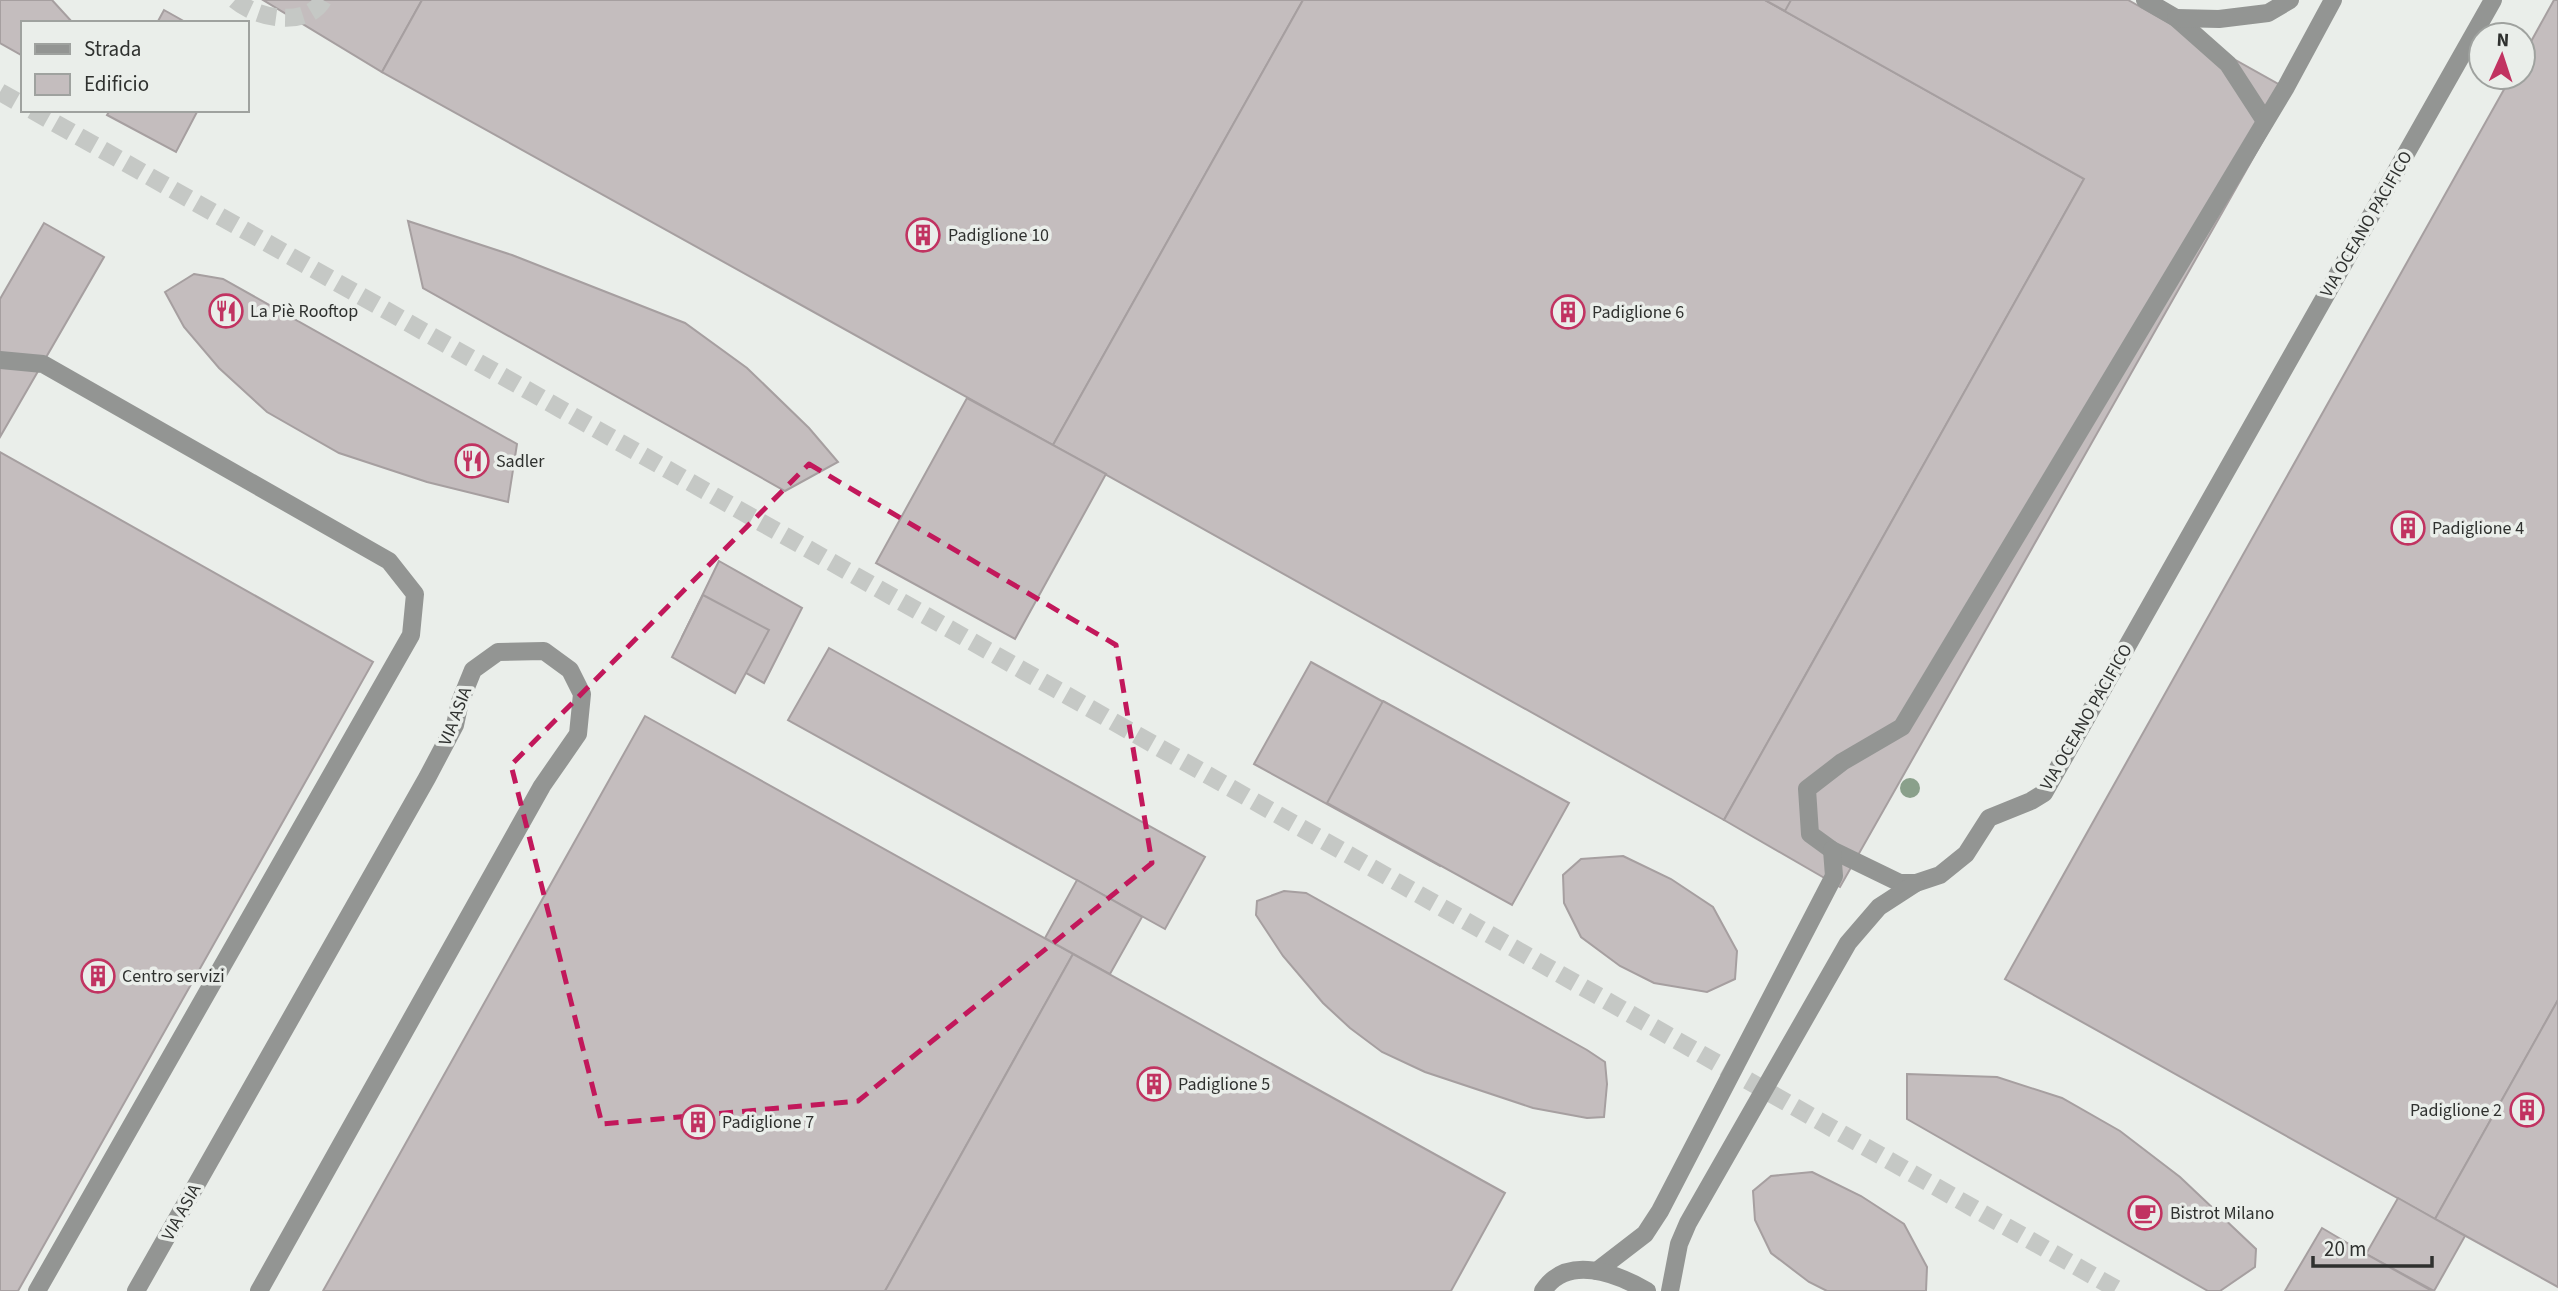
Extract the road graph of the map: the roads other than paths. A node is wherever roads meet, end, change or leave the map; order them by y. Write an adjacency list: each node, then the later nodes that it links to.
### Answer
1 (2145, 0): 5 (lane)
2 (2290, 0): 5 (lane)
3 (2333, 0): 6 (lane)
4 (2493, 0): 9 (lane, VIA OCEANO PACIFICO)
5 (2176, 18): 6 (lane)
6 (2265, 121): 8 (lane)
7 (0, 360): 11 (lane)
8 (1832, 850): 9 (lane); 10 (lane)
9 (1916, 883): 16 (lane, VIA OCEANO PACIFICO)
10 (1597, 1271): 14 (lane); 15 (lane)
11 (37, 1291)
12 (136, 1291): 13 (lane, VIA ASIA)
13 (259, 1291)
14 (1543, 1291)
15 (1647, 1291)
16 (1670, 1291)

